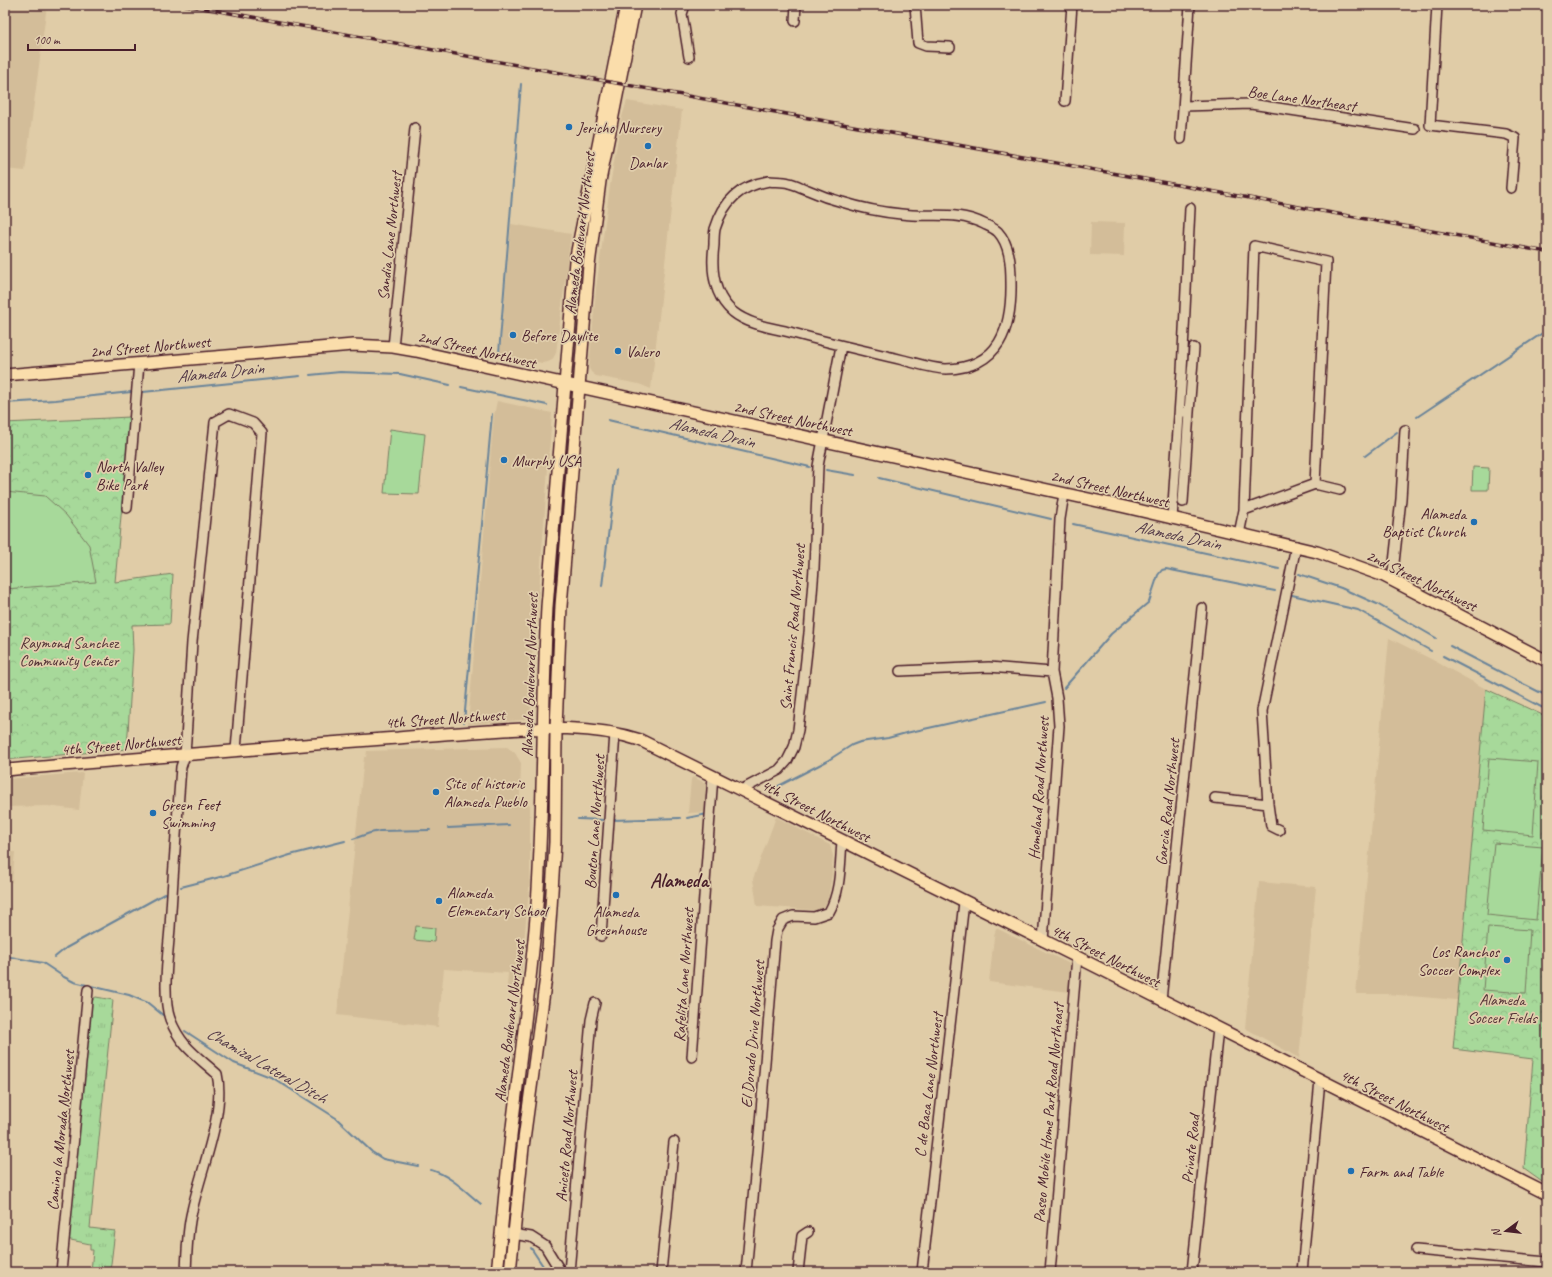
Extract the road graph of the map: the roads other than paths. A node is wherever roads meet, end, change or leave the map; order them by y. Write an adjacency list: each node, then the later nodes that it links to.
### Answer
1 (626, 5): 13 (main road)
2 (635, 5): 13 (main road)
3 (678, 5): 9 (street)
4 (796, 5): 10 (street)
5 (915, 5): 11 (street)
6 (1072, 5): 14 (street)
7 (1190, 5): 15 (street)
8 (1438, 5): 19 (street)
9 (683, 10): 12 (street)
10 (795, 20)
11 (950, 47)
12 (688, 57)
13 (615, 83): 26 (main road, Alameda Boulevard Northwest); 27 (main road, Alameda Boulevard Northwest)
14 (1065, 101)
15 (1184, 106): 17 (street, Boe Lane Northeast); 18 (street)
16 (415, 128): 22 (street, Sandia Lane Northwest)
17 (1415, 130)
18 (1180, 139)
19 (1511, 188)
20 (1190, 208): 28 (street)
21 (841, 346): 21 (street); 31 (street, Saint Francis Road Northwest)
22 (393, 347): 24 (main road, 2nd Street Northwest); 26 (main road, 2nd Street Northwest)
23 (1194, 348): 29 (street)
24 (139, 363): 25 (main road, 2nd Street Northwest); 36 (street)
25 (5, 375)
26 (564, 384): 27 (main road, 2nd Street Northwest); 46 (main road, Alameda Boulevard Northwest)
27 (579, 388): 31 (main road, 2nd Street Northwest); 47 (main road, Alameda Boulevard Northwest)
28 (1180, 412): 29 (street); 38 (street)
29 (1190, 412): 35 (street)
30 (1405, 430): 41 (street)
31 (822, 440): 34 (main road, 2nd Street Northwest); 53 (street, Saint Francis Road Northwest)
32 (1315, 484): 33 (street); 37 (street); 37 (street)
33 (1340, 490)
34 (1064, 494): 38 (main road, 2nd Street Northwest); 45 (street, Homeland Road Northwest)
35 (1183, 502)
36 (127, 508)
37 (1244, 510): 39 (street)
38 (1172, 519): 39 (main road, 2nd Street Northwest)
39 (1239, 534): 40 (main road, 2nd Street Northwest)
40 (1296, 546): 41 (main road, 2nd Street Northwest); 55 (street)
41 (1392, 581): 43 (main road, 2nd Street Northwest)
42 (1202, 608): 63 (street, Garcia Road Northwest)
43 (1547, 661)
44 (900, 671): 45 (street)
45 (1052, 672): 60 (street, Homeland Road Northwest)
46 (543, 728): 47 (main road, 4th Street Northwest); 49 (main road, 4th Street Northwest); 70 (main road, Alameda Boulevard Northwest)
47 (556, 728): 48 (main road, 4th Street Northwest); 72 (main road, Alameda Boulevard Northwest)
48 (616, 733): 52 (main road, 4th Street Northwest); 59 (street, Bouton Lane Nortthwest)
49 (236, 750): 50 (main road, 4th Street Northwest); 50 (street)
50 (185, 755): 51 (main road, 4th Street Northwest); 76 (street)
51 (5, 770)
52 (712, 776): 53 (main road, 4th Street Northwest); 66 (street, Rafelita Lane Northwest)
53 (741, 790): 57 (main road, 4th Street Northwest)
54 (1215, 798): 55 (street)
55 (1268, 804): 56 (street)
56 (1279, 830)
57 (842, 841): 58 (main road, 4th Street Northwest); 82 (street, El Dorado Drive Northwest)
58 (964, 902): 60 (main road, 4th Street Northwest); 84 (street, C de Baca Lane Northwest)
59 (601, 936)
60 (1043, 941): 61 (main road, 4th Street Northwest)
61 (1077, 957): 63 (main road, 4th Street Northwest); 85 (street, Paseo Mobile Home Park Road Northeast)
62 (88, 990): 75 (street, Camino la Morada Northwest)
63 (1161, 1000): 65 (main road, 4th Street Northwest)
64 (595, 1003): 80 (street, Aniceto Road Northwest)
65 (1218, 1029): 67 (main road, 4th Street Northwest); 86 (street, Private Road)
66 (692, 1057)
67 (1320, 1080): 69 (main road, 4th Street Northwest); 87 (street)
68 (674, 1142): 81 (street)
69 (1547, 1194)
70 (501, 1232): 72 (street); 77 (main road, Alameda Boulevard Northwest)
71 (808, 1232): 83 (street)
72 (514, 1234): 78 (main road, Alameda Boulevard Northwest); 79 (street)
73 (1416, 1250): 74 (street)
74 (1547, 1262)
75 (61, 1272)
76 (186, 1272)
77 (497, 1272)
78 (510, 1272)
79 (561, 1272)
80 (569, 1272)
81 (661, 1272)
82 (746, 1272)
83 (798, 1272)
84 (922, 1272)
85 (1050, 1272)
86 (1192, 1272)
87 (1302, 1272)

